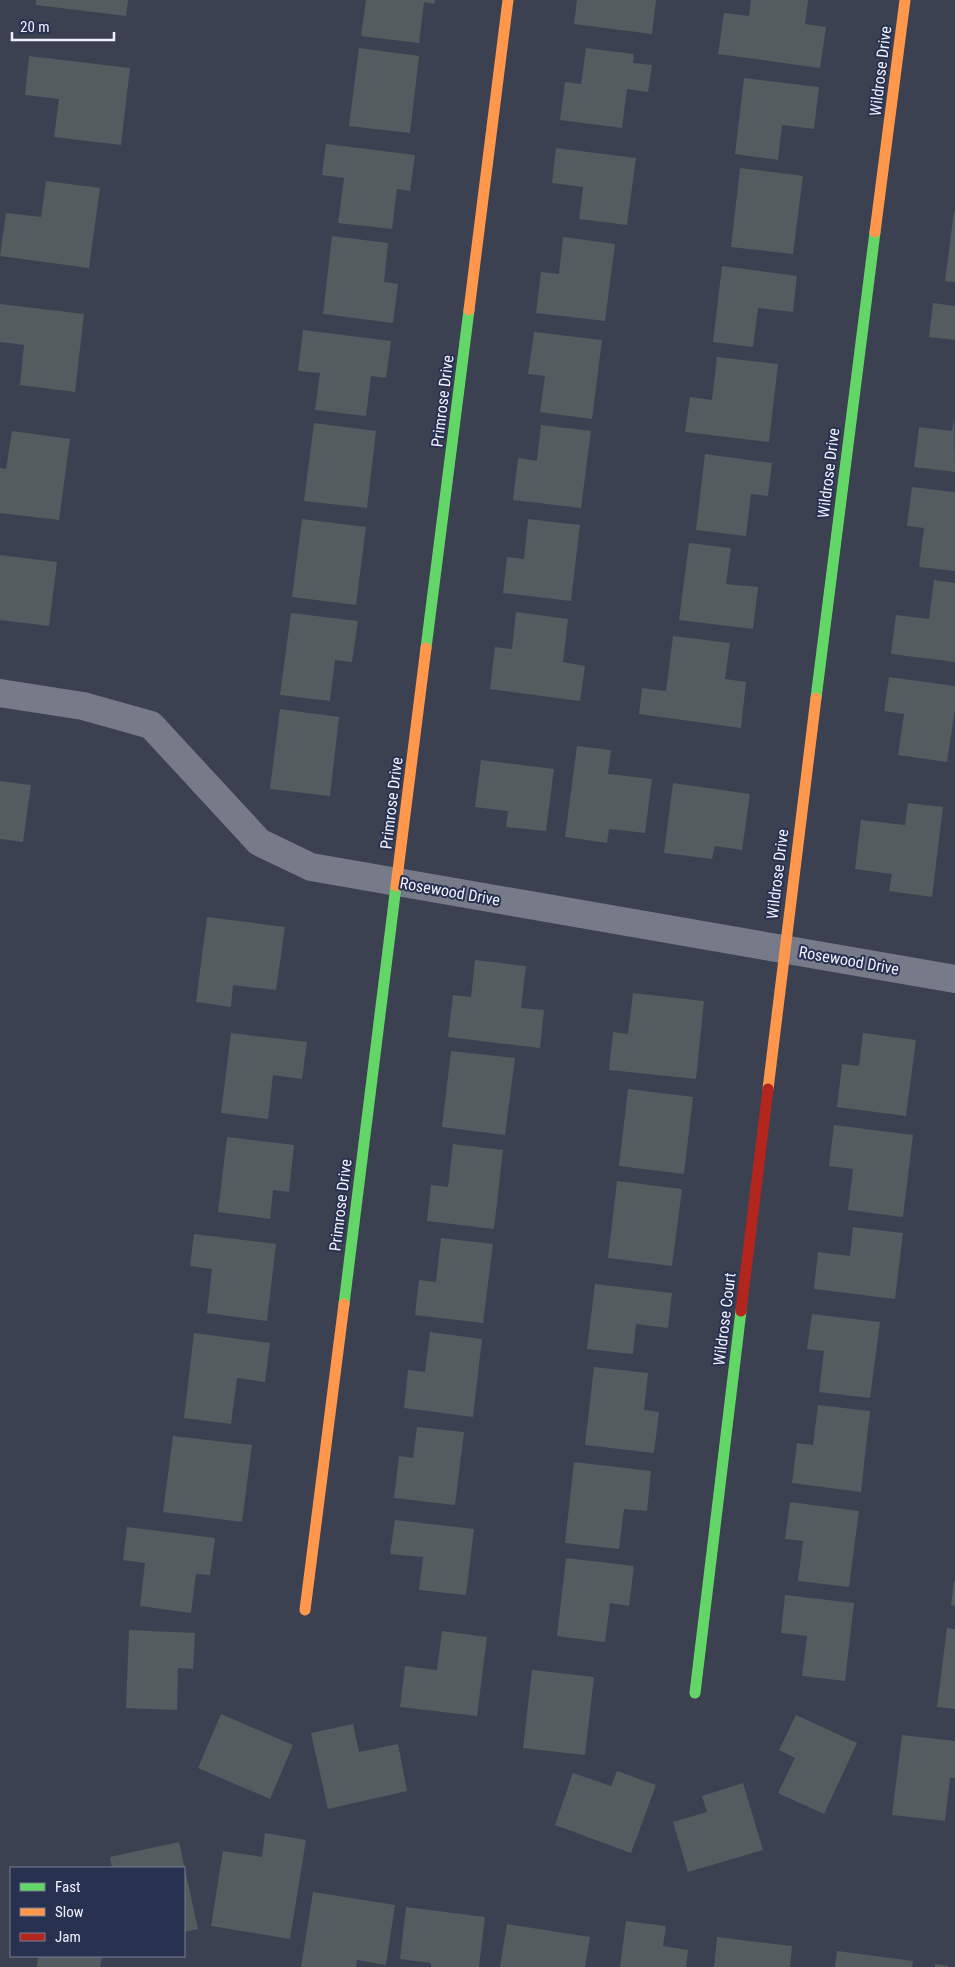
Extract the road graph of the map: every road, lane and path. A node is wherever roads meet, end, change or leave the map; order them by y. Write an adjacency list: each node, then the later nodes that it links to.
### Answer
1 (508, 0): 4 (street, Primrose Drive)
2 (905, 0): 5 (street, Wildrose Drive)
3 (0, 694): 4 (street, Rosewood Drive)
4 (397, 882): 5 (street, Rosewood Drive); 7 (street, Primrose Drive)
5 (784, 950): 6 (street, Rosewood Drive); 8 (street, Wildrose Court)
6 (955, 979)
7 (305, 1610)
8 (695, 1693)

